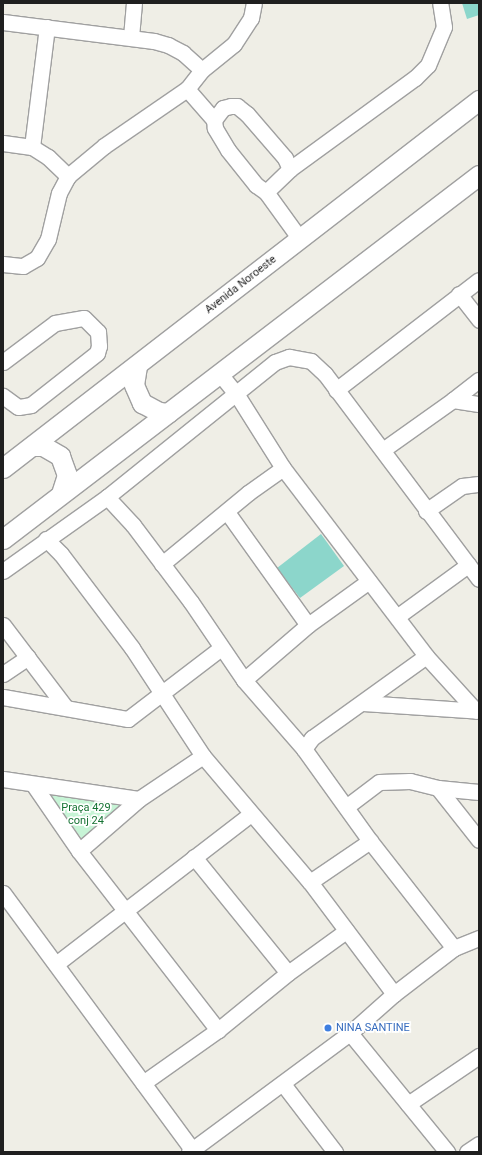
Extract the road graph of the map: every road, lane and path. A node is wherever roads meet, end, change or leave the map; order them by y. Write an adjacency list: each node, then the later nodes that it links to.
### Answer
1 (134, 3): 6 (street)
2 (254, 3): 7 (street)
3 (440, 3): 13 (street)
4 (3, 22): 5 (street)
5 (47, 27): 6 (street); 12 (street)
6 (132, 37): 7 (street)
7 (202, 70): 8 (street)
8 (187, 89): 10 (street); 15 (street)
9 (479, 100): 17 (street, Avenida Noroeste)
10 (214, 120): 13 (street); 16 (street)
11 (3, 143): 12 (street)
12 (32, 147): 15 (street)
13 (290, 169): 16 (street)
14 (479, 175): 24 (street)
15 (68, 176): 18 (street)
16 (266, 192): 17 (street)
17 (300, 239): 23 (street, Avenida Noroeste)
18 (3, 264)
19 (479, 280): 20 (street)
20 (459, 294): 21 (street); 26 (street)
21 (479, 320)
22 (3, 362): 28 (street)
23 (137, 366): 31 (street); 32 (street, Avenida Noroeste)
24 (220, 374): 27 (street); 31 (street)
25 (479, 380): 29 (street)
26 (336, 390): 27 (street); 33 (street)
27 (237, 395): 35 (street); 38 (street)
28 (3, 396)
29 (453, 400): 30 (street); 33 (street)
30 (479, 404)
31 (168, 413): 37 (street)
32 (33, 446): 34 (street, Avenida Noroeste); 37 (street)
33 (384, 449): 39 (street)
34 (3, 468)
35 (283, 468): 40 (street); 47 (street)
36 (479, 484): 39 (street)
37 (61, 493): 41 (street)
38 (107, 497): 42 (street); 43 (street)
39 (426, 511): 44 (street)
40 (227, 512): 43 (street); 50 (street)
41 (3, 539)
42 (46, 539): 45 (street); 56 (street)
43 (162, 564): 51 (street)
44 (468, 565): 46 (street); 48 (street)
45 (3, 571)
46 (479, 579)
47 (369, 581): 48 (street); 50 (street)
48 (398, 616): 52 (street)
49 (3, 625): 53 (street)
50 (308, 625): 55 (street)
51 (221, 648): 55 (street); 56 (street)
52 (426, 656): 58 (street); 60 (street)
53 (28, 657): 54 (street); 59 (street)
54 (3, 674)
55 (244, 680): 61 (street)
56 (162, 692): 59 (street); 62 (street)
57 (3, 697): 59 (street)
58 (362, 703): 60 (street); 61 (street)
59 (66, 708)
60 (477, 711)
61 (304, 748): 68 (street)
62 (203, 756): 67 (street); 69 (street)
63 (3, 779): 64 (street)
64 (33, 784): 67 (street); 72 (street)
65 (438, 788): 66 (street); 68 (street); 70 (street)
66 (479, 792)
67 (139, 798): 72 (street)
68 (346, 807): 71 (street)
69 (250, 814): 73 (street); 74 (street)
70 (479, 840)
71 (370, 841): 74 (street); 79 (street)
72 (79, 851): 76 (street)
73 (194, 857): 76 (street); 81 (street)
74 (310, 882): 77 (street)
75 (3, 893): 80 (street)
76 (126, 911): 80 (street); 83 (street)
77 (346, 931): 81 (street); 82 (street)
78 (479, 938): 79 (street)
79 (454, 948): 82 (street)
80 (56, 964): 86 (street)
81 (288, 973): 83 (street)
82 (394, 994): 84 (street)
83 (218, 1030): 86 (street)
84 (350, 1033): 87 (street); 88 (street)
85 (478, 1057): 88 (street)
86 (143, 1083): 90 (street)
87 (284, 1084): 90 (street); 91 (street)
88 (408, 1104): 92 (street)
89 (479, 1144): 93 (street)
90 (190, 1150)
91 (329, 1150)
92 (447, 1152)
93 (467, 1152)

